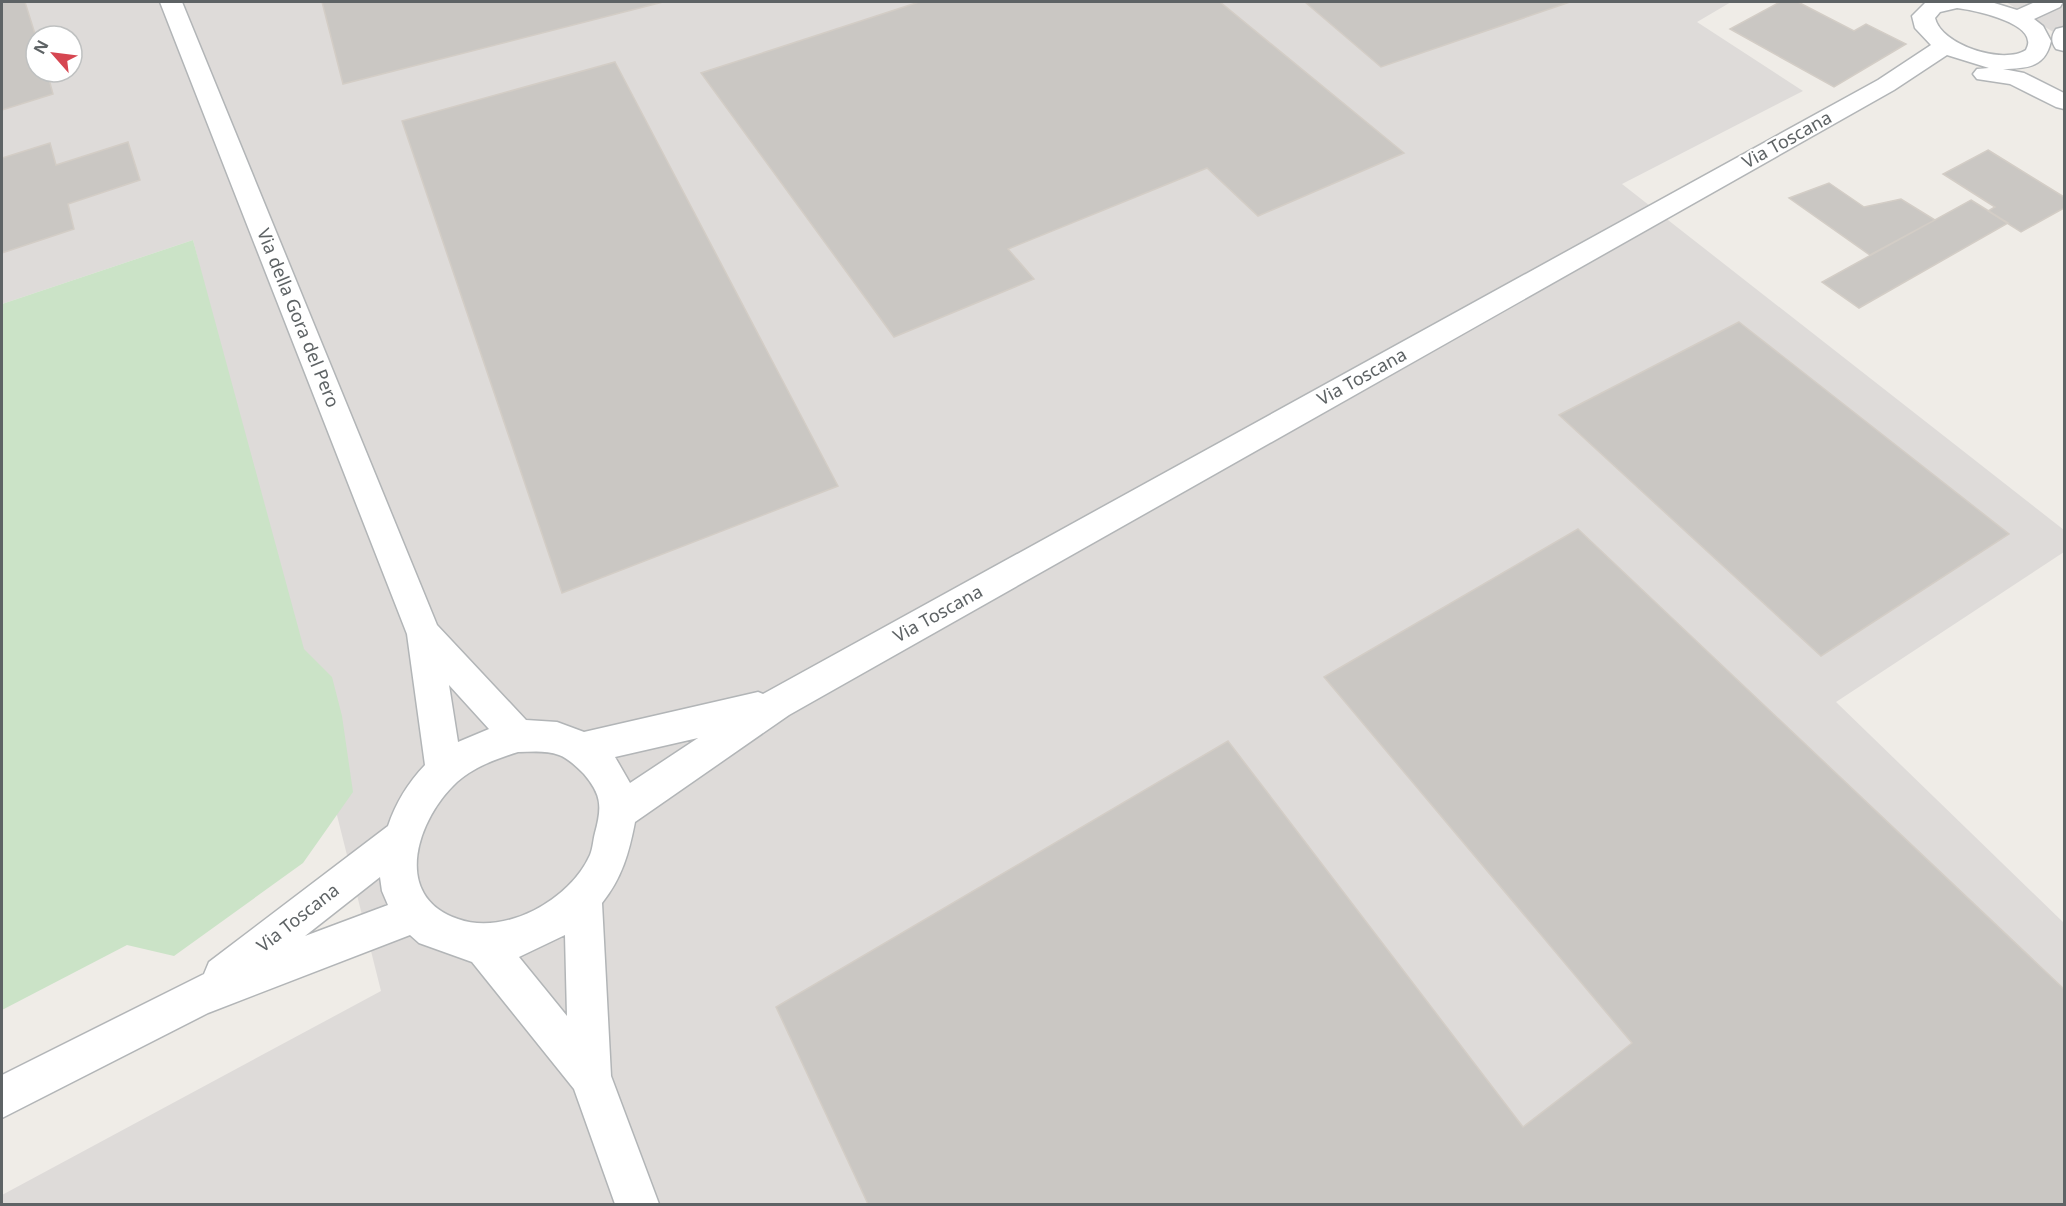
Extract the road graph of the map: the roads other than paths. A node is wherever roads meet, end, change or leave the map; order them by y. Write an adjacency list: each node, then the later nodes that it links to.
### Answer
1 (171, 2): 12 (street, Via della Gora del Pero)
2 (1950, 2): 4 (street); 7 (street)
3 (2052, 2): 4 (street)
4 (2018, 18): 8 (street)
5 (2064, 34): 6 (street)
6 (2064, 44)
7 (1945, 46): 8 (street); 10 (street, Via Toscana)
8 (2028, 59): 9 (street)
9 (2064, 83)
10 (1886, 85): 11 (street); 13 (street, Via Toscana)
11 (2064, 102)
12 (424, 634): 14 (street, Via della Gora del Pero); 16 (street, Via della Gora del Pero)
13 (777, 704): 15 (street, Via Toscana); 17 (street, Via Toscana)
14 (518, 736): 15 (street); 16 (street)
15 (583, 748): 17 (street)
16 (444, 771): 18 (street)
17 (620, 811): 19 (street)
18 (399, 839): 20 (street); 22 (street, Via Toscana)
19 (583, 897): 21 (street); 23 (street)
20 (413, 915): 21 (street); 22 (street, Via Toscana)
21 (483, 944): 23 (street)
22 (197, 997): 24 (street, Via Toscana)
23 (590, 1076): 25 (street)
24 (2, 1097)
25 (637, 1204)

